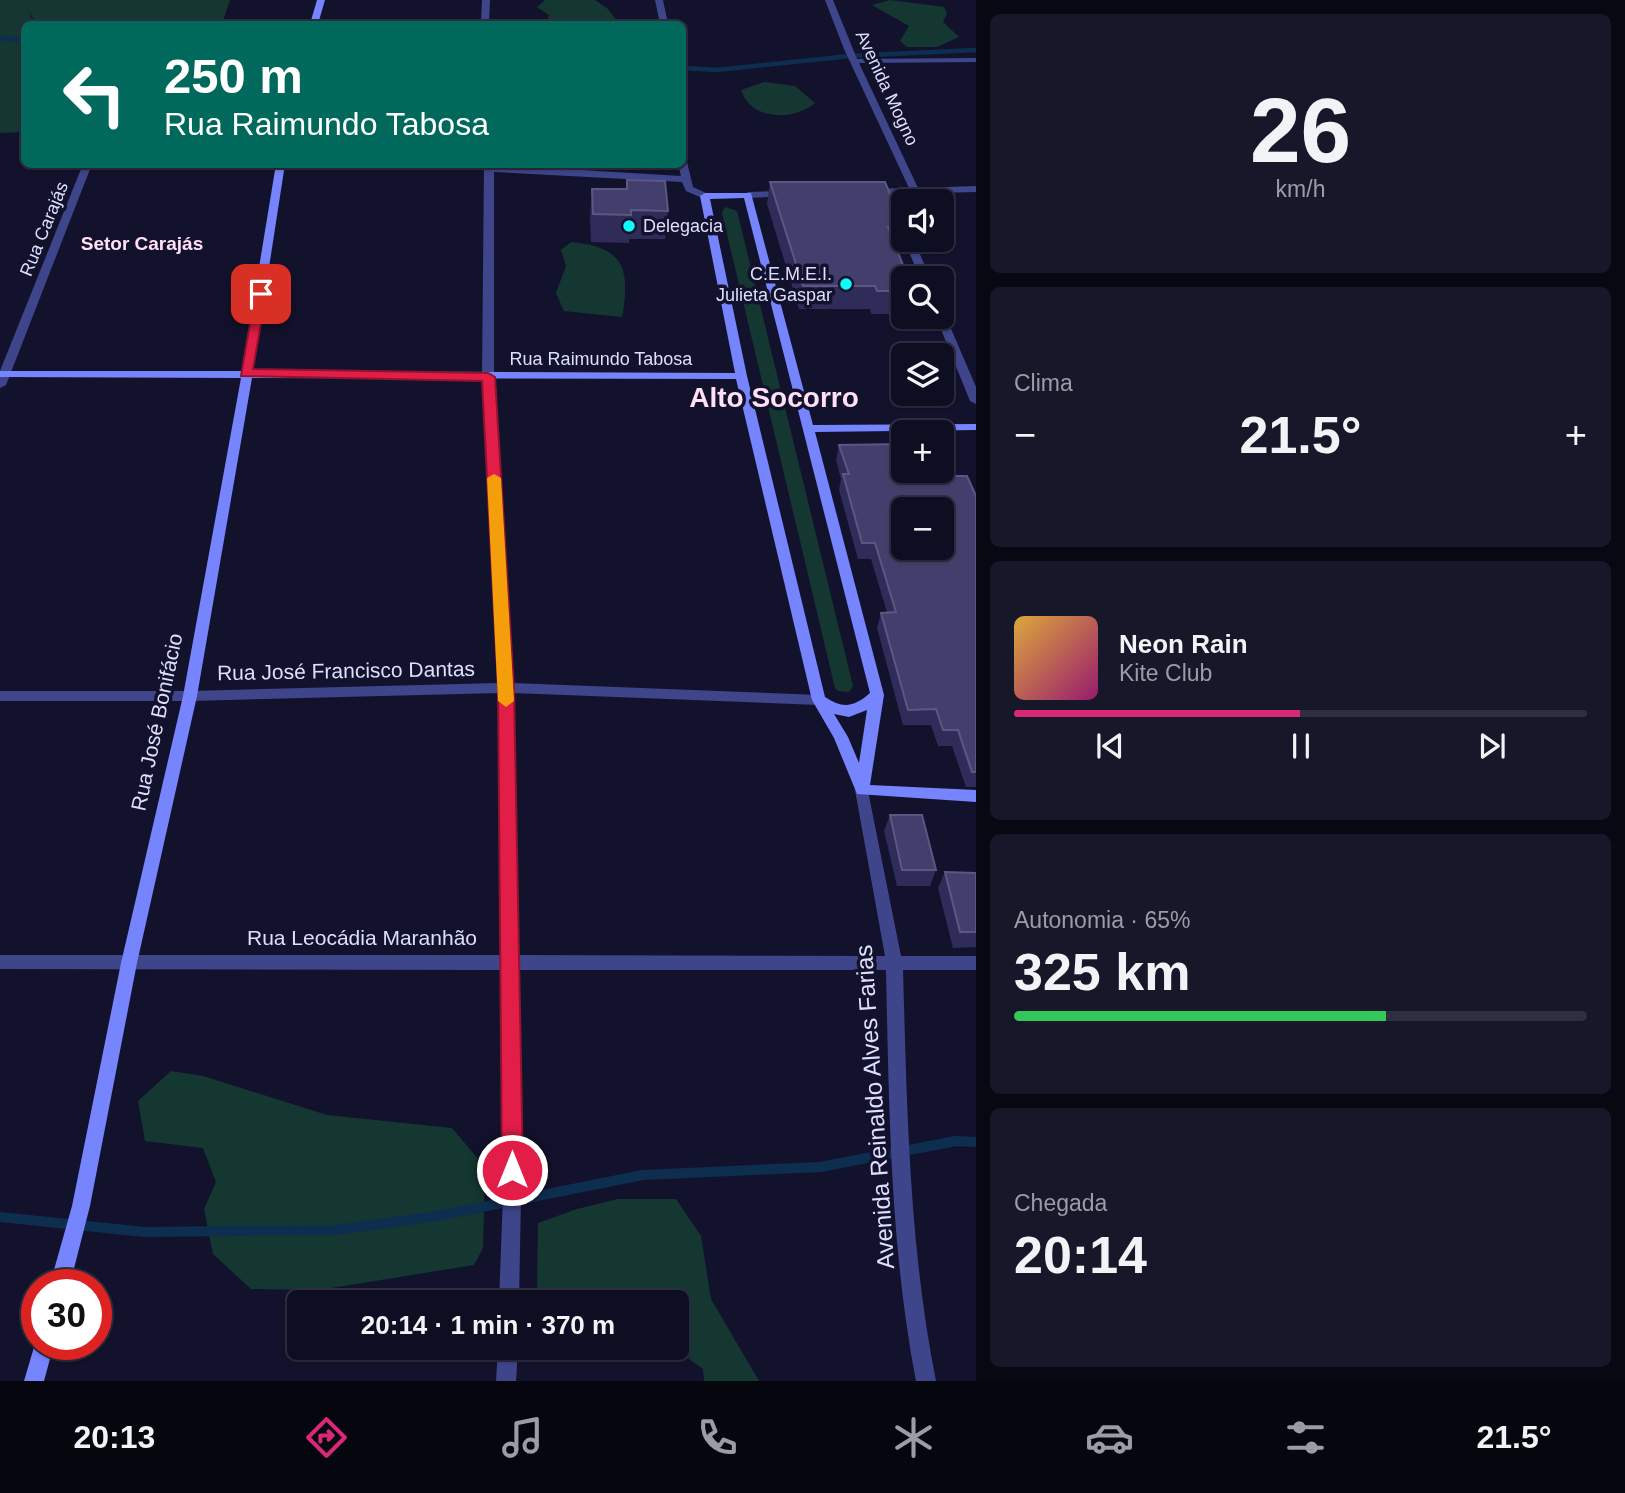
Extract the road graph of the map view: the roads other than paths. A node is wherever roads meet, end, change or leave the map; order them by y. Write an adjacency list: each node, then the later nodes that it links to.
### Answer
1 (321, 0): 5 (street)
2 (486, 0): 6 (street)
3 (659, 0): 7 (street)
4 (829, 0): 8 (street, Avenida Mogno)
5 (315, 21)
6 (485, 21)
7 (663, 21)
8 (854, 60): 9 (street); 16 (street, Avenida Mogno)
9 (976, 60)
10 (86, 168): 29 (street, Rua Carajás)
11 (280, 168): 26 (street, Rua José Bonifácio)
12 (489, 168): 28 (street)
13 (505, 168): 15 (street)
14 (683, 168): 15 (street)
15 (684, 179): 23 (street)
16 (914, 189)
17 (976, 189): 18 (street)
18 (954, 190)
19 (889, 191): 20 (street); 24 (street)
20 (864, 192)
21 (799, 194): 22 (street)
22 (748, 195): 23 (street); 32 (street, Avenida Reinaldo Alves Farias)
23 (705, 196): 27 (street, Avenida Reinaldo Alves Farias)
24 (891, 196)
25 (946, 329): 30 (street)
26 (246, 373): 28 (street, Rua Raimundo Tabosa); 29 (street, Rua Raimundo Tabosa); 36 (street, Rua José Bonifácio)
27 (741, 376): 28 (street, Rua Raimundo Tabosa); 37 (street, Avenida Reinaldo Alves Farias)
28 (488, 377): 33 (street)
29 (2, 378)
30 (976, 401)
31 (976, 427): 32 (street)
32 (810, 429): 35 (street, Avenida Reinaldo Alves Farias)
33 (506, 688): 36 (street, Rua José Francisco Dantas); 37 (street, Rua José Francisco Dantas); 40 (street)
34 (0, 695): 36 (street, Rua José Francisco Dantas)
35 (877, 695): 37 (street); 38 (street, Avenida Reinaldo Alves Farias)
36 (190, 696): 43 (street, Rua José Bonifácio)
37 (818, 701): 38 (street, Avenida Reinaldo Alves Farias)
38 (862, 790): 39 (street); 41 (street, Avenida Reinaldo Alves Farias)
39 (976, 796)
40 (510, 960): 41 (street, Rua Leocádia Maranhão); 43 (street, Rua Leocádia Maranhão); 46 (street)
41 (894, 961): 44 (street, Rua Leocádia Maranhão); 51 (street, Avenida Reinaldo Alves Farias)
42 (0, 962): 43 (street, Rua Leocádia Maranhão)
43 (129, 962): 45 (street, Rua José Bonifácio)
44 (976, 963)
45 (64, 1269)
46 (509, 1290)
47 (39, 1360): 49 (street)
48 (507, 1360): 50 (street)
49 (33, 1381)
50 (506, 1381)
51 (926, 1381)

